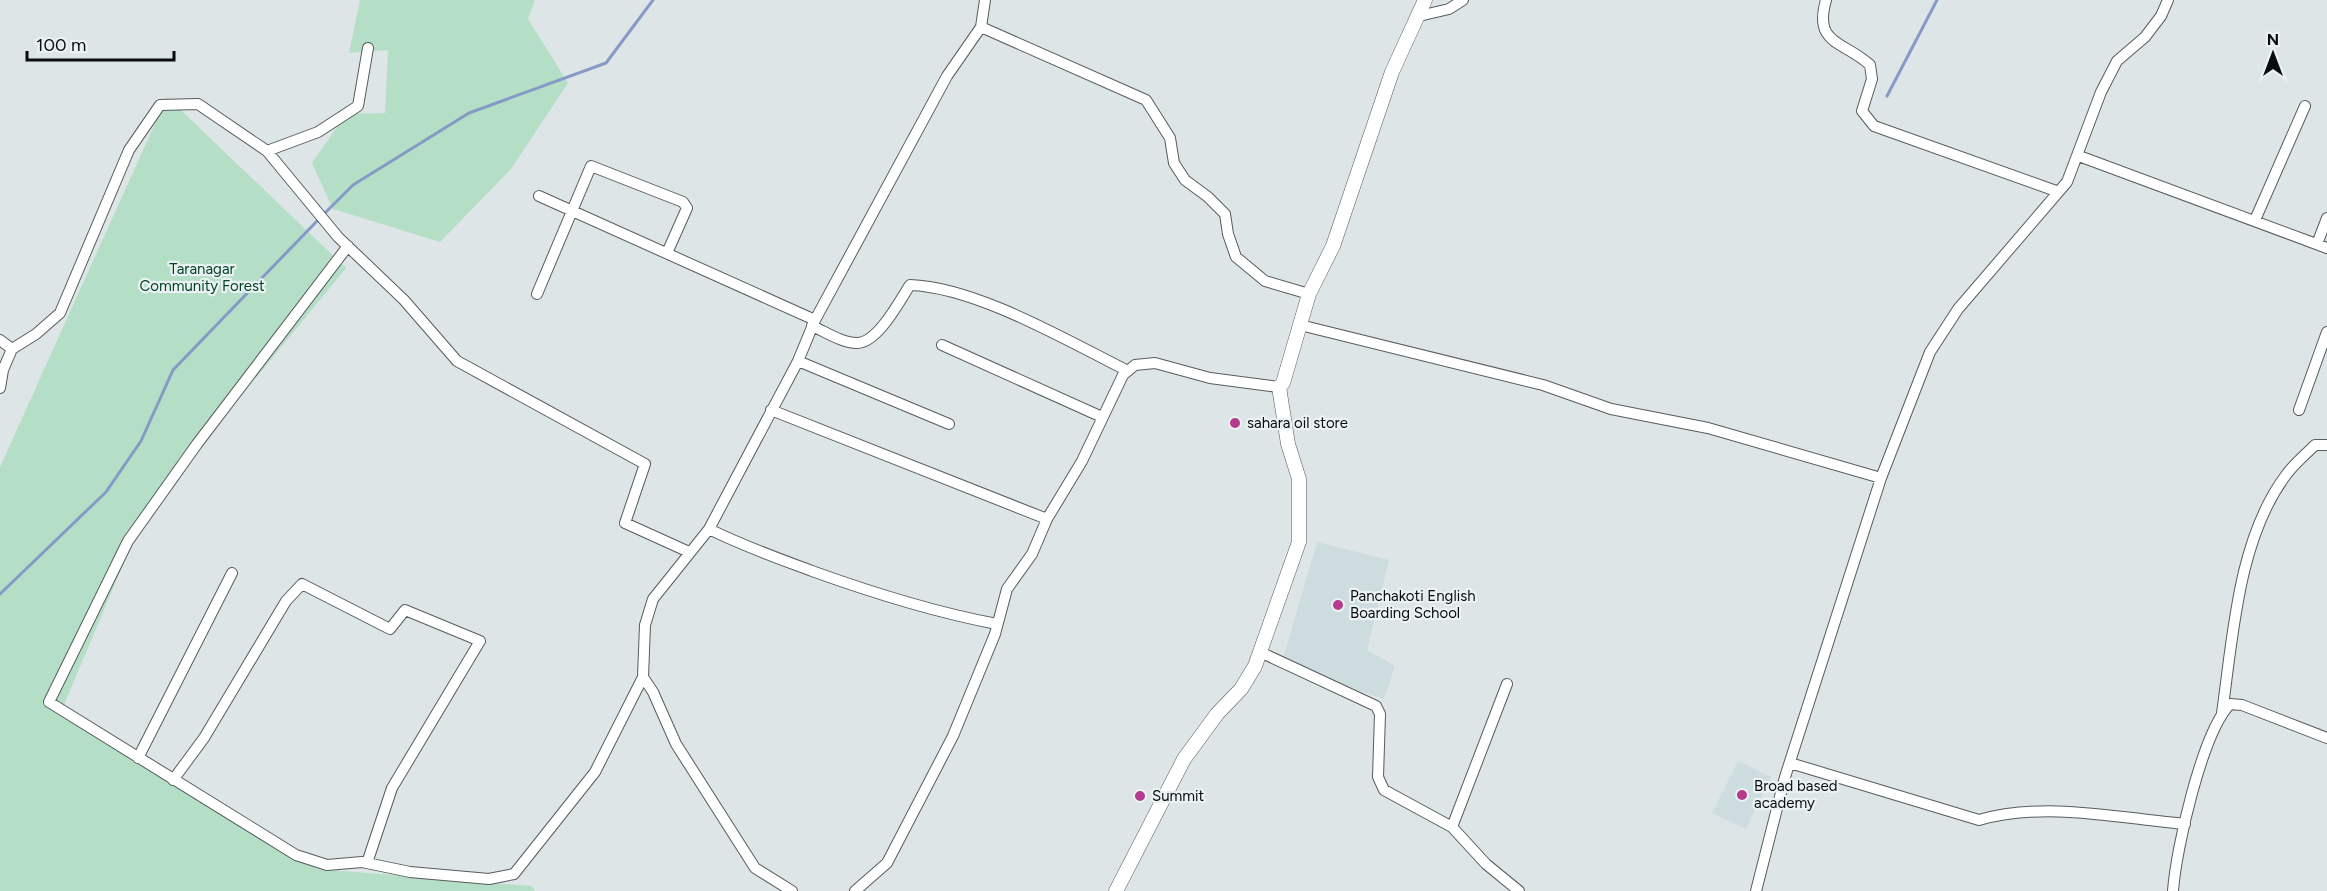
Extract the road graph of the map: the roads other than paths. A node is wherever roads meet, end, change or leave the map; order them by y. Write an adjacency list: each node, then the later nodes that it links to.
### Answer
1 (985, 0): 7 (street)
2 (1425, 0): 6 (street)
3 (1462, 0): 6 (street)
4 (1826, 0): 12 (street)
5 (2168, 0): 11 (street)
6 (1419, 16): 21 (street)
7 (981, 27): 21 (street); 22 (street)
8 (368, 48): 10 (street)
9 (2306, 106): 16 (street)
10 (267, 151): 17 (street); 27 (street)
11 (2079, 156): 12 (street); 16 (street)
12 (2056, 191): 37 (street)
13 (539, 196): 14 (street)
14 (571, 210): 19 (street); 19 (street); 20 (street)
15 (2327, 218): 18 (street)
16 (2255, 220): 18 (street)
17 (348, 246): 40 (street); 48 (street)
18 (2322, 246)
19 (667, 253): 22 (street)
20 (537, 294)
21 (1309, 294): 23 (street)
22 (814, 323): 28 (street); 29 (street)
23 (1300, 325): 30 (street); 37 (street)
24 (2327, 332): 33 (street)
25 (0, 340): 27 (street)
26 (942, 345): 34 (street)
27 (12, 349): 31 (street)
28 (798, 361): 32 (street); 35 (street)
29 (1128, 371): 30 (street); 34 (street)
30 (1279, 387): 43 (street)
31 (0, 388)
32 (771, 410): 38 (street); 39 (street)
33 (2299, 410)
34 (1102, 417): 38 (street)
35 (949, 424)
36 (2327, 445): 46 (street)
37 (1881, 478): 49 (street)
38 (1047, 519): 42 (street)
39 (710, 529): 40 (street); 42 (street)
40 (689, 552): 44 (street)
41 (232, 573): 48 (street)
42 (998, 624): 55 (street)
43 (1260, 652): 52 (street); 56 (street)
44 (643, 677): 53 (street); 54 (street)
45 (1507, 684): 52 (street)
46 (2222, 713): 47 (street); 51 (street)
47 (2327, 738)
48 (138, 758): 50 (street)
49 (1790, 763): 51 (street); 58 (street)
50 (173, 780): 53 (street); 53 (street)
51 (2185, 824): 59 (street)
52 (1452, 826): 57 (street)
53 (367, 863)
54 (792, 891)
55 (855, 891)
56 (1116, 891)
57 (1519, 891)
58 (1756, 891)
59 (2173, 891)

